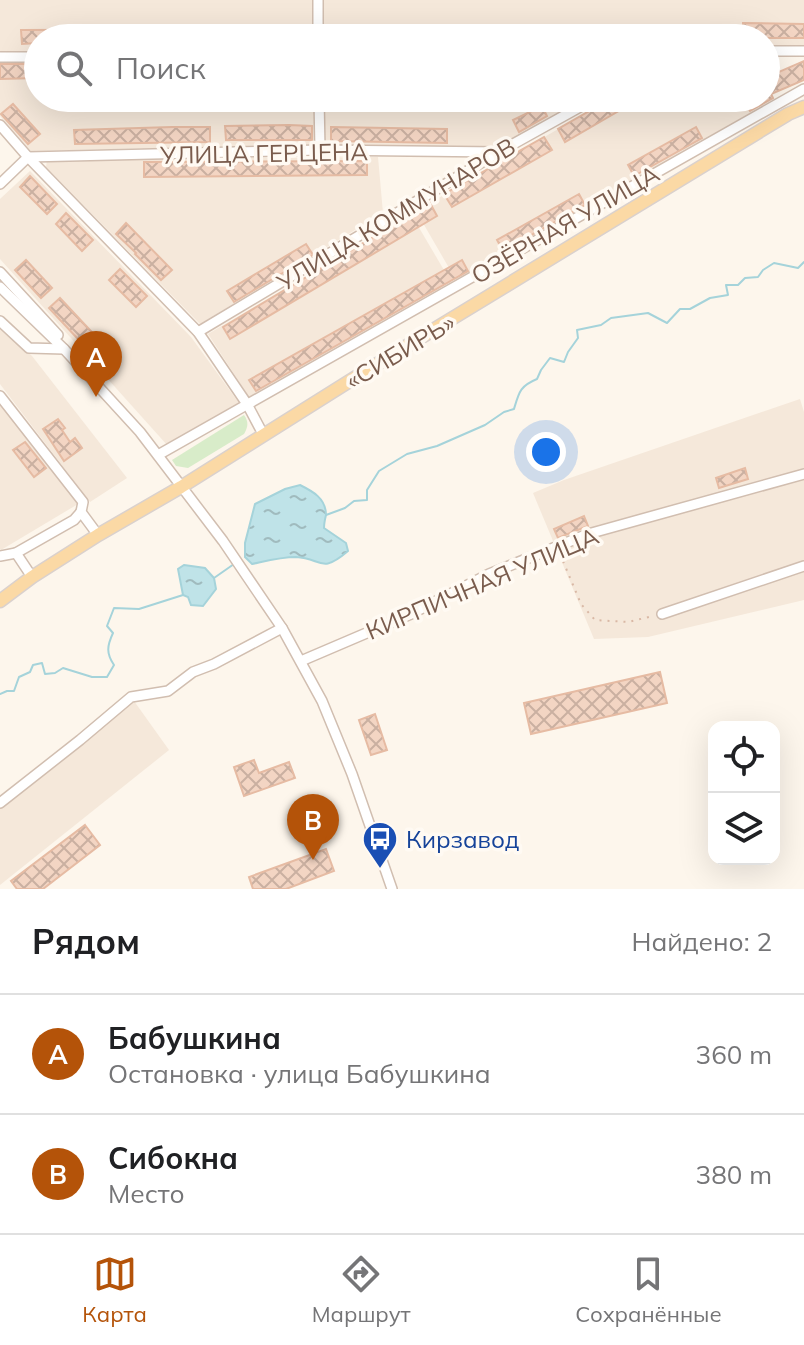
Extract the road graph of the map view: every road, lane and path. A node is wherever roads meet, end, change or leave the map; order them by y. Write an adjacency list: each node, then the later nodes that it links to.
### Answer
1 (318, 0): 2 (street)
2 (318, 24)
3 (780, 51): 4 (street)
4 (804, 51)
5 (0, 57): 6 (street)
6 (24, 57)
7 (804, 89): 8 (street, ОЗЁРНАЯ УЛИЦА)
8 (780, 103)
9 (804, 107): 26 (main road, «СИБИРЬ»)
10 (319, 112): 14 (street)
11 (571, 112): 15 (street, УЛИЦА КОММУНАРОВ)
12 (763, 112): 25 (street, ОЗЁРНАЯ УЛИЦА)
13 (0, 125): 16 (street)
14 (320, 150): 15 (street, УЛИЦА ГЕРЦЕНА); 16 (street, УЛИЦА ГЕРЦЕНА)
15 (499, 152): 21 (street, УЛИЦА КОММУНАРОВ)
16 (28, 157): 17 (street); 21 (street)
17 (0, 184)
18 (0, 272): 23 (street)
19 (0, 287): 22 (street)
20 (0, 321): 22 (street)
21 (198, 332): 25 (street)
22 (64, 349): 23 (street)
23 (89, 376): 27 (street)
24 (0, 396): 30 (street)
25 (247, 404): 26 (street); 27 (street, ОЗЁРНАЯ УЛИЦА)
26 (263, 434): 29 (main road, «СИБИРЬ»)
27 (158, 455): 29 (street)
28 (804, 474): 32 (street, КИРПИЧНАЯ УЛИЦА)
29 (181, 487): 31 (main road, «СИБИРЬ»); 39 (street)
30 (81, 512): 31 (street); 33 (street)
31 (98, 535): 36 (main road, «СИБИРЬ»)
32 (557, 547): 38 (path); 40 (street, КИРПИЧНАЯ УЛИЦА)
33 (16, 553): 34 (street); 36 (street)
34 (0, 556)
35 (804, 566): 38 (street)
36 (32, 577): 37 (main road, «СИБИРЬ»)
37 (0, 601)
38 (662, 614)
39 (282, 628): 40 (street); 41 (street)
40 (301, 661): 42 (street)
41 (0, 803)
42 (392, 889)

